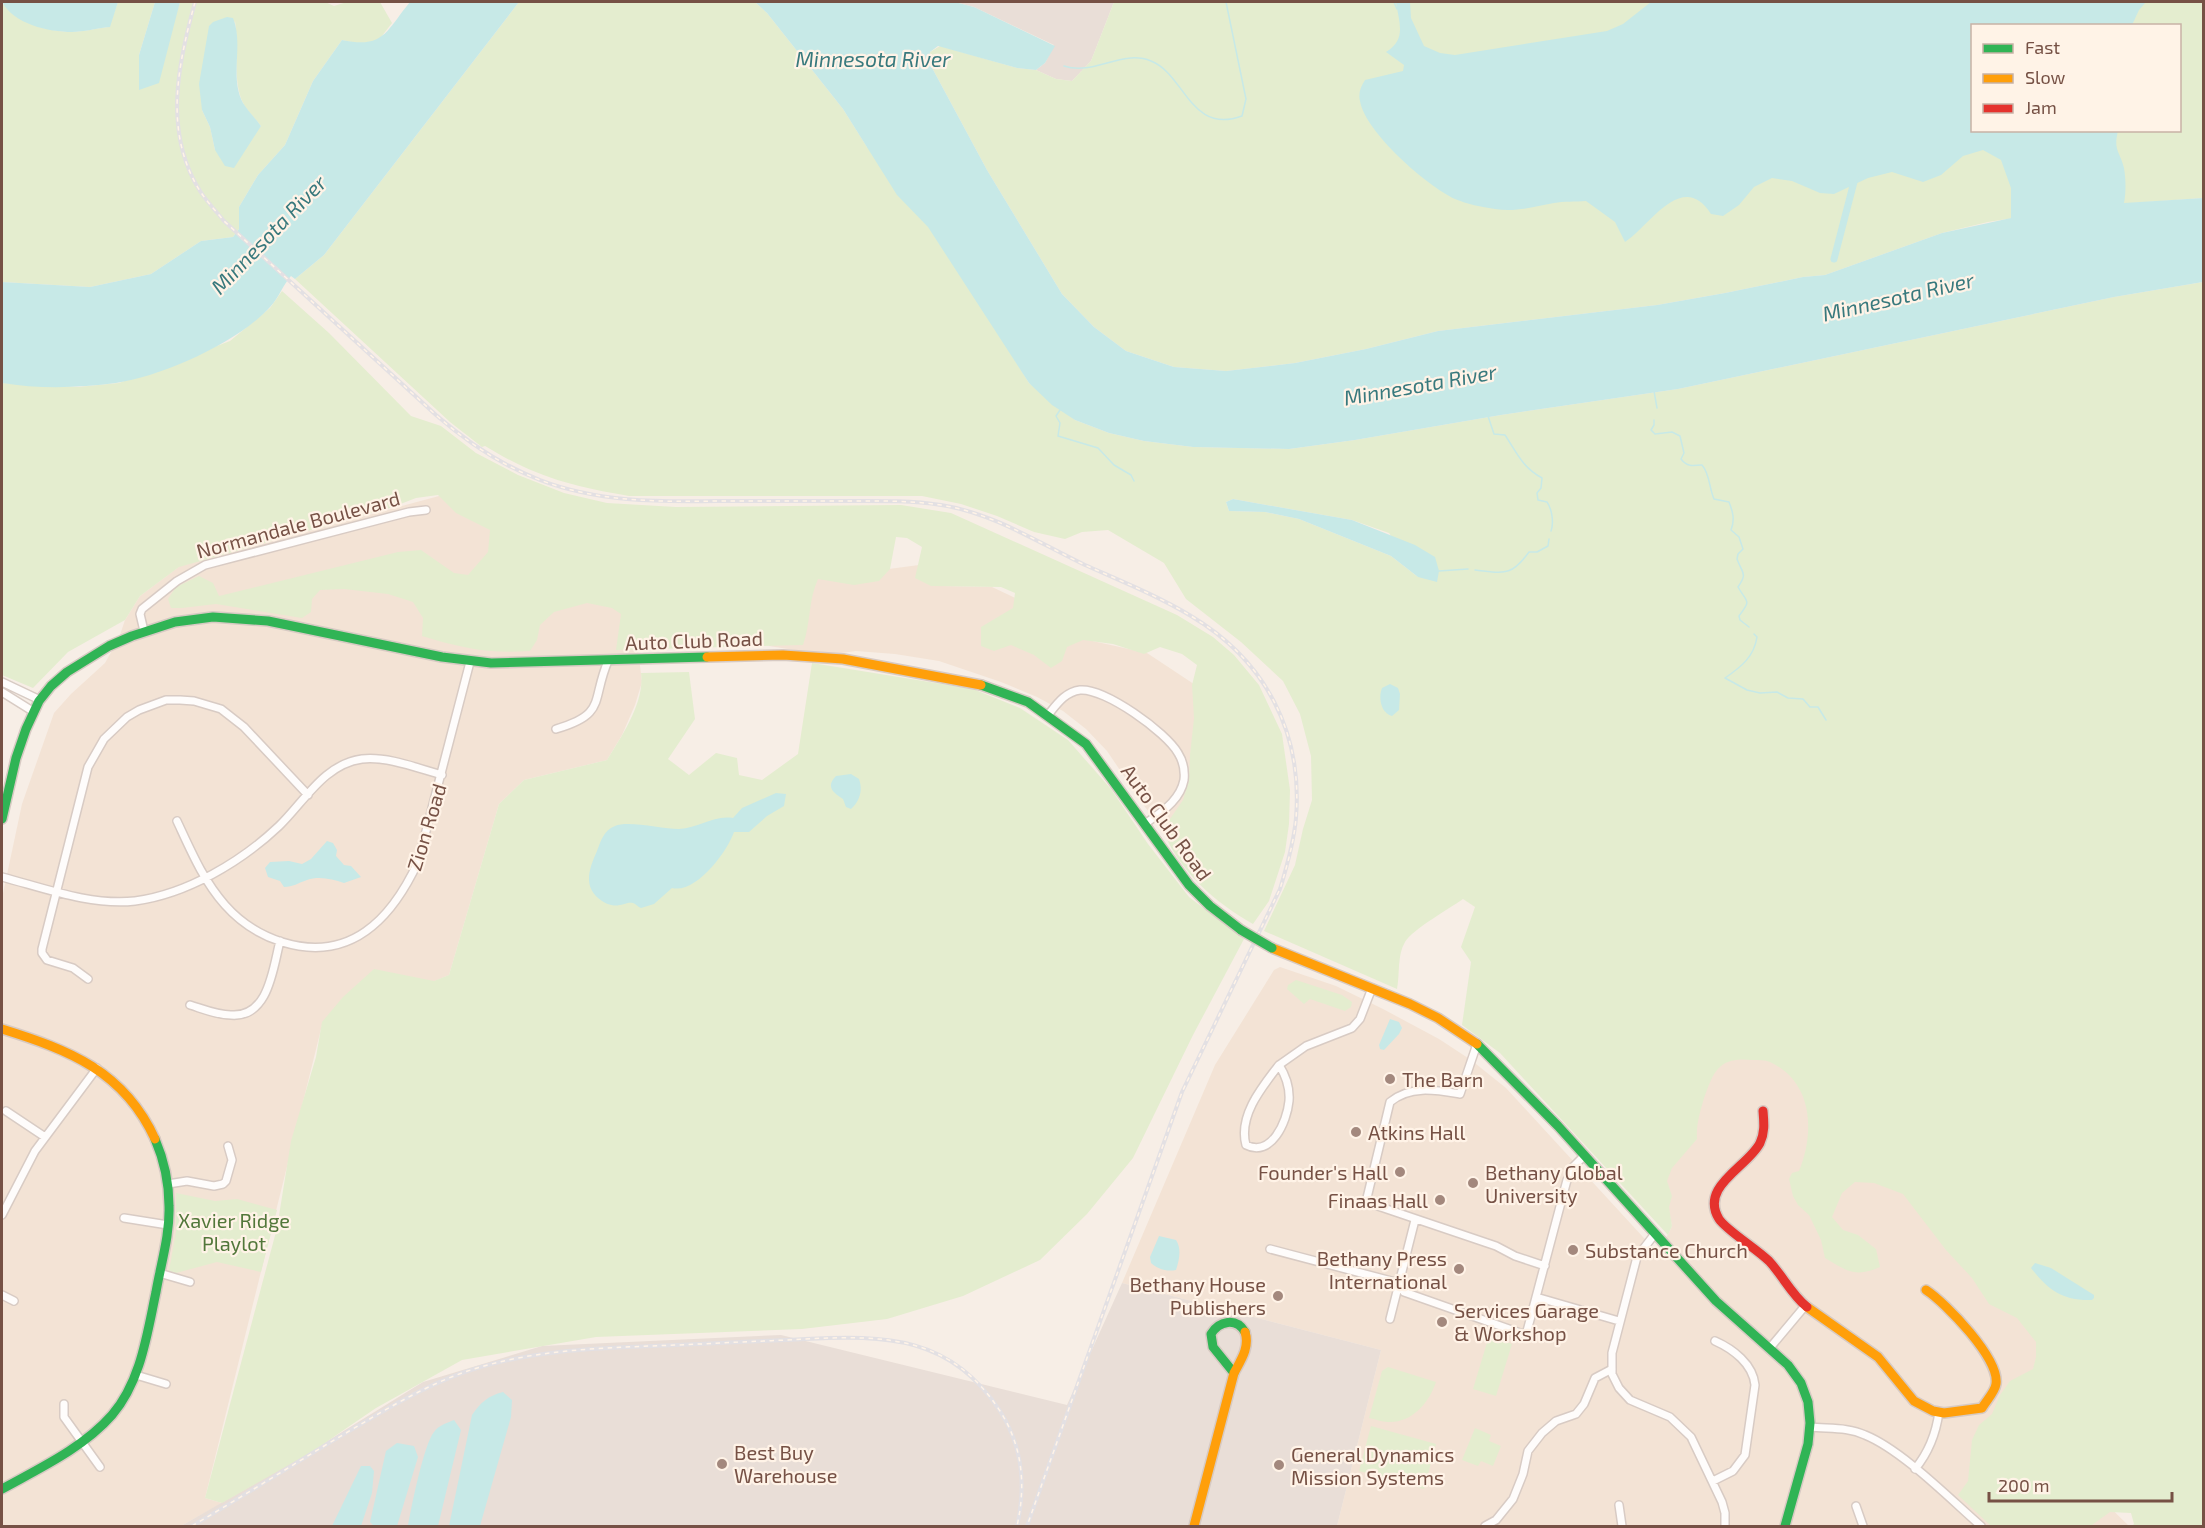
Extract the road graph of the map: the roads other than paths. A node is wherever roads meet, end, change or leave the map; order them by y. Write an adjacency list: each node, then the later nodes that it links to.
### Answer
1 (426, 510): 2 (street, Normandale Boulevard)
2 (144, 631): 4 (street, Auto Club Road); 7 (street)
3 (608, 661): 4 (street, Auto Club Road); 9 (street, Auto Club Road); 10 (street)
4 (470, 662): 11 (street, Zion Road)
5 (2, 682): 7 (street)
6 (2, 692): 8 (street)
7 (40, 700): 8 (street)
8 (34, 712): 13 (street)
9 (1048, 715): 15 (street, Auto Club Road); 15 (street)
10 (556, 729)
11 (442, 775): 12 (street); 19 (street, Zion Road)
12 (308, 795): 17 (street); 18 (street)
13 (2, 819)
14 (177, 821): 17 (street, Zion Road)
15 (1145, 824): 21 (street, Auto Club Road, bridge)
16 (2, 877): 18 (street)
17 (204, 878): 18 (street); 19 (street, Zion Road)
18 (57, 891): 20 (street)
19 (280, 941): 22 (street)
20 (88, 979)
21 (1372, 988): 24 (street, Auto Club Road); 25 (street)
22 (190, 1005)
23 (2, 1029): 26 (street)
24 (1477, 1044): 31 (street, Auto Club Road); 35 (street)
25 (1279, 1065): 25 (street)
26 (98, 1068): 29 (street); 32 (street)
27 (6, 1111): 29 (street)
28 (1763, 1111): 47 (street)
29 (45, 1137): 33 (street)
30 (228, 1146): 32 (street)
31 (1584, 1156): 37 (street, Auto Club Road); 39 (street)
32 (168, 1184): 36 (street)
33 (2, 1215)
34 (124, 1218): 36 (street)
35 (1415, 1220): 39 (street); 42 (street)
36 (168, 1225): 40 (street)
37 (1654, 1235): 49 (street); 51 (street, Auto Club Road)
38 (1270, 1249): 42 (street)
39 (1545, 1266): 45 (street)
40 (159, 1273): 41 (street); 54 (street)
41 (190, 1282)
42 (1399, 1283): 45 (street); 48 (street)
43 (1926, 1290): 57 (street)
44 (2, 1295): 46 (street)
45 (1536, 1297): 49 (street)
46 (14, 1301)
47 (1805, 1306): 51 (street); 57 (street)
48 (1390, 1319)
49 (1619, 1321): 52 (street)
50 (1716, 1341): 62 (street)
51 (1769, 1349): 58 (street, Auto Club Road)
52 (1612, 1369): 62 (street); 67 (street)
53 (1234, 1373): 53 (street); 66 (street)
54 (136, 1375): 55 (street); 59 (street)
55 (166, 1384)
56 (64, 1404): 59 (street)
57 (1939, 1412): 61 (street)
58 (1810, 1427): 61 (street); 70 (street, Auto Club Road)
59 (81, 1442): 60 (street); 63 (street)
60 (100, 1467)
61 (1915, 1469): 72 (street)
62 (1713, 1482): 69 (street)
63 (2, 1489)
64 (1619, 1505): 68 (street)
65 (1856, 1506): 71 (street)
66 (1194, 1527)
67 (1485, 1527)
68 (1622, 1527)
69 (1725, 1527)
70 (1785, 1527)
71 (1863, 1527)
72 (1981, 1527)

